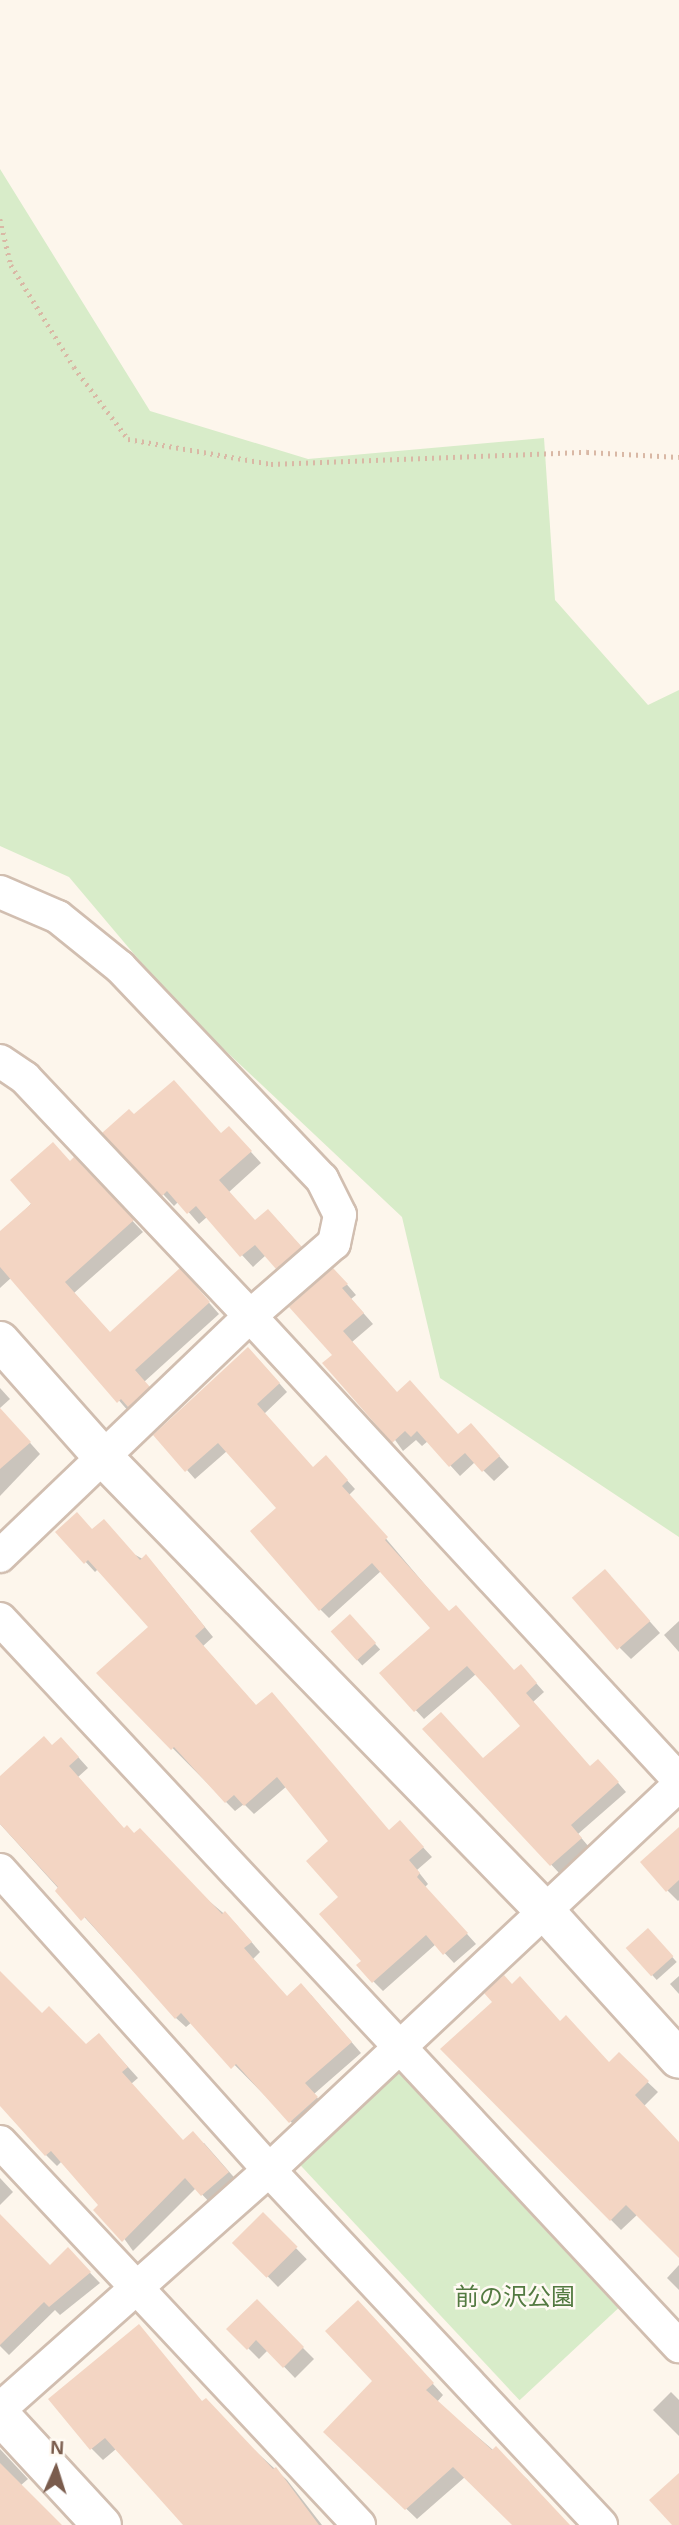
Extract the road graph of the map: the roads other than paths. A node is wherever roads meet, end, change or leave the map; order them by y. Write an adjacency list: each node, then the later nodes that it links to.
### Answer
1 (0, 892): 3 (street)
2 (0, 1061): 3 (street)
3 (250, 1316): 5 (street); 8 (street)
4 (0, 1341): 5 (street)
5 (104, 1458): 6 (street); 11 (street)
6 (0, 1556)
7 (0, 1619): 12 (street)
8 (679, 1780)
9 (679, 1785): 11 (street)
10 (0, 1870): 15 (street)
11 (543, 1909): 12 (street); 13 (street)
12 (401, 2045): 15 (street); 17 (street)
13 (679, 2059)
14 (0, 2142): 16 (street)
15 (269, 2170): 16 (street); 22 (street)
16 (137, 2288): 18 (street); 21 (street)
17 (679, 2346)
18 (0, 2409)
19 (0, 2415): 20 (street)
20 (102, 2525)
21 (359, 2525)
22 (601, 2525)

